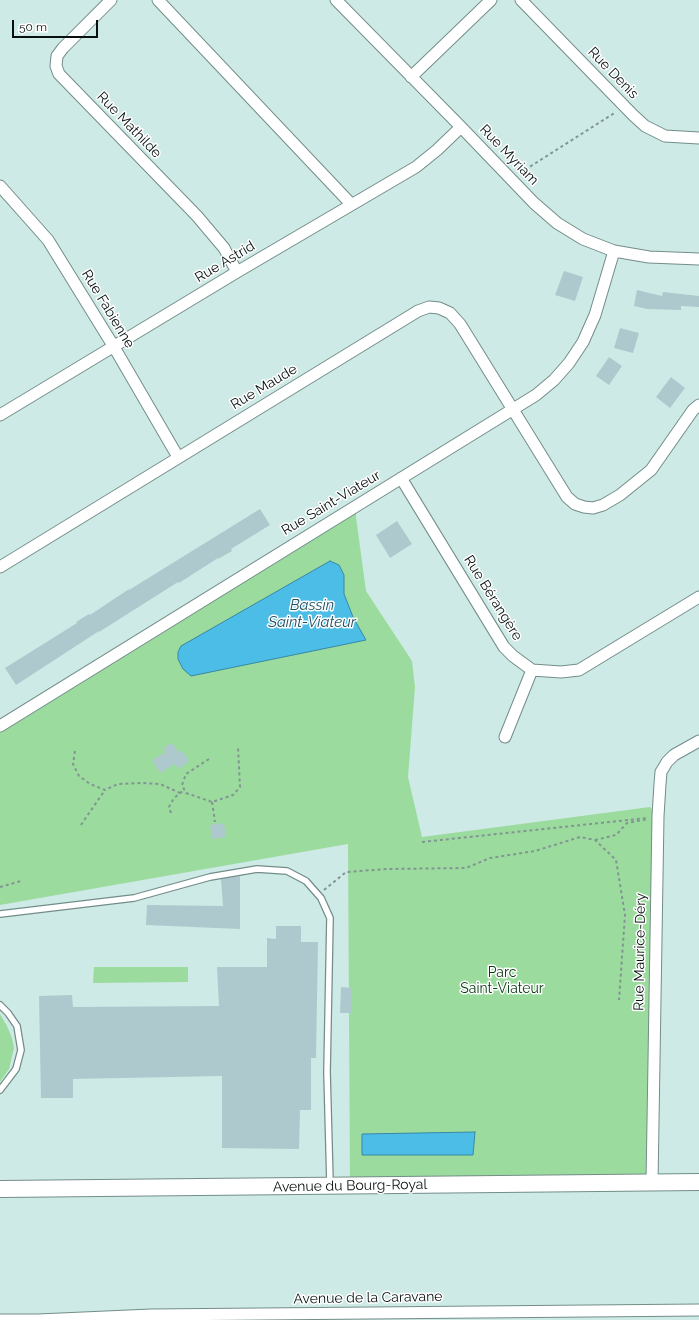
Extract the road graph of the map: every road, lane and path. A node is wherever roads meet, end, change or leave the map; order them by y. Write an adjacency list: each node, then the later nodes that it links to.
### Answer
1 (111, 0): 15 (street, Rue Mathilde)
2 (158, 0): 12 (street)
3 (336, 0): 6 (street, Rue Myriam)
4 (491, 0): 6 (street)
5 (521, 0): 7 (street, Rue Denis)
6 (411, 78): 8 (street, Rue Myriam)
7 (624, 107): 9 (street, Rue Denis); 10 (path)
8 (461, 127): 10 (street, Rue Myriam); 12 (street, Rue Astrid)
9 (699, 138)
10 (511, 179): 13 (street, Rue Myriam)
11 (0, 186): 16 (street, Rue Fabienne)
12 (351, 204): 15 (street, Rue Astrid)
13 (614, 251): 14 (street, Rue Myriam); 18 (street, Rue Saint-Viateur)
14 (699, 259)
15 (237, 272): 16 (street, Rue Astrid)
16 (114, 347): 19 (street, Rue Astrid); 20 (street, Rue Fabienne)
17 (699, 405): 18 (street)
18 (513, 409): 20 (street, Rue Maude); 21 (street, Rue Saint-Viateur)
19 (0, 415)
20 (178, 457): 22 (street, Rue Maude)
21 (401, 478): 24 (street, Rue Bérangère); 25 (street, Rue Saint-Viateur)
22 (0, 567)
23 (699, 597): 24 (street)
24 (532, 670): 26 (street)
25 (0, 726)
26 (505, 737)
27 (699, 741): 36 (street, Rue Maurice-Déry)
28 (238, 747): 34 (path)
29 (75, 751): 31 (path)
30 (209, 759): 32 (path)
31 (105, 790): 33 (path); 38 (path)
32 (184, 790): 33 (path); 34 (path)
33 (180, 793): 35 (path)
34 (212, 802): 37 (path)
35 (171, 813)
36 (658, 816): 39 (path); 40 (path); 49 (street, Rue Maurice-Déry)
37 (215, 822)
38 (81, 825)
39 (595, 840): 43 (path); 45 (path)
40 (422, 842)
41 (22, 881): 42 (path)
42 (0, 888)
43 (318, 894): 44 (lane); 50 (lane)
44 (0, 914)
45 (620, 1000)
46 (0, 1005): 47 (lane)
47 (0, 1090)
48 (699, 1182): 49 (main road, Avenue du Bourg-Royal)
49 (652, 1183): 50 (main road, Avenue du Bourg-Royal)
50 (330, 1186): 51 (main road, Avenue du Bourg-Royal)
51 (0, 1189)
52 (699, 1310): 54 (street, Avenue de la Caravane)
53 (0, 1320): 54 (street, Avenue de la Caravane)
54 (38, 1320)

